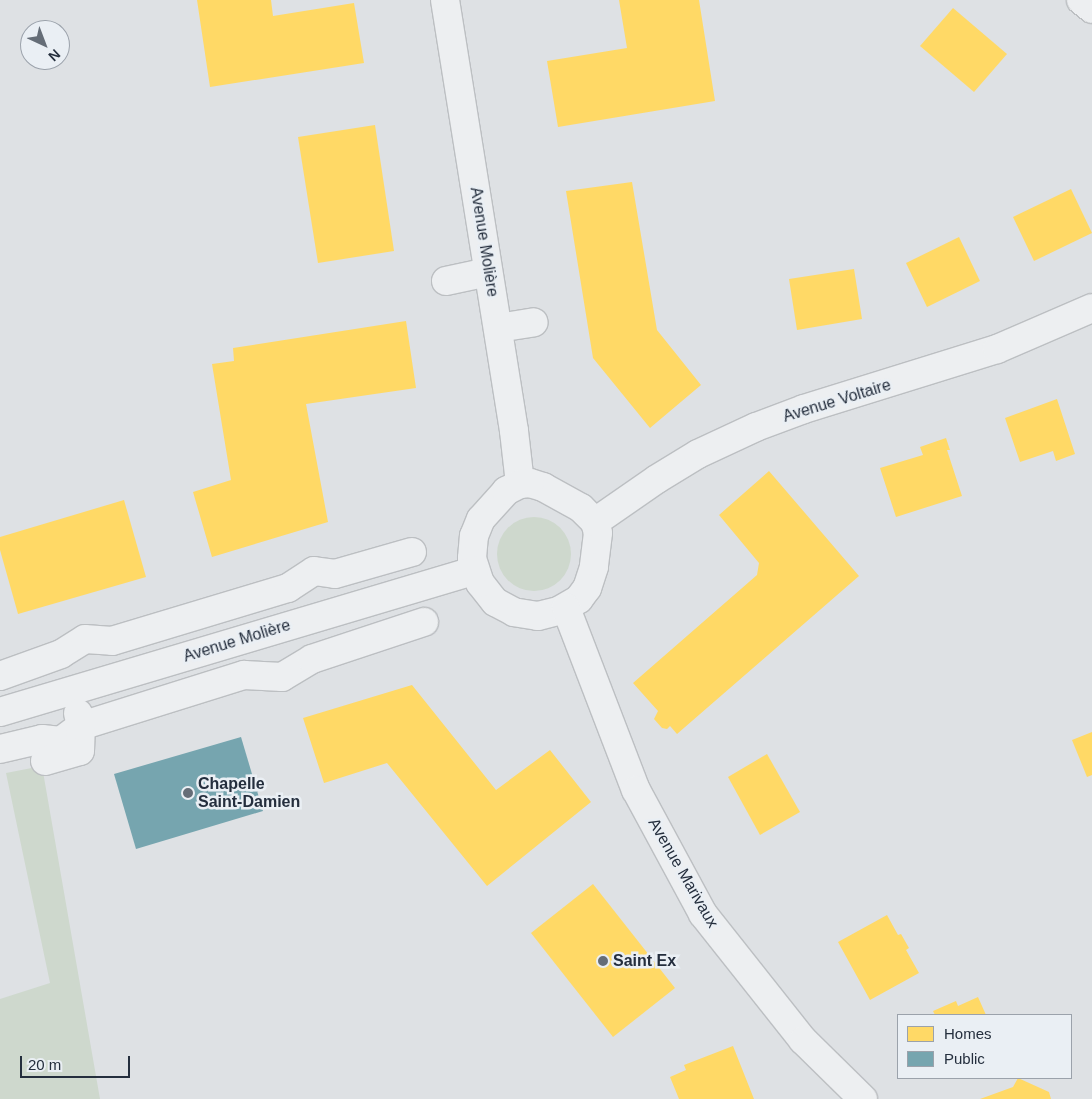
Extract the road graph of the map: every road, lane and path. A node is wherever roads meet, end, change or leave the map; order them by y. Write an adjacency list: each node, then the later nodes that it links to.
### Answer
1 (445, 0): 4 (street, Avenue Molière)
2 (1081, 0): 3 (street)
3 (1092, 9)
4 (488, 272): 5 (street); 8 (street, Avenue Molière)
5 (446, 281)
6 (1092, 308): 10 (street, Avenue Voltaire)
7 (534, 322): 8 (street)
8 (498, 328): 9 (street, Avenue Molière)
9 (520, 484): 10 (street); 12 (street)
10 (595, 522): 14 (street)
11 (412, 552): 13 (street)
12 (474, 571): 14 (street); 15 (street, Avenue Molière)
13 (288, 588): 15 (street); 17 (street)
14 (566, 608): 25 (street, Avenue Marivaux)
15 (300, 622): 18 (street); 20 (street, Avenue Molière)
16 (424, 622): 18 (street)
17 (61, 654): 19 (street); 20 (street)
18 (312, 659): 22 (street)
19 (0, 676)
20 (71, 691): 21 (street, Avenue Molière); 22 (street)
21 (0, 712)
22 (81, 726): 23 (street); 24 (street)
23 (0, 749)
24 (45, 762)
25 (863, 1099)

